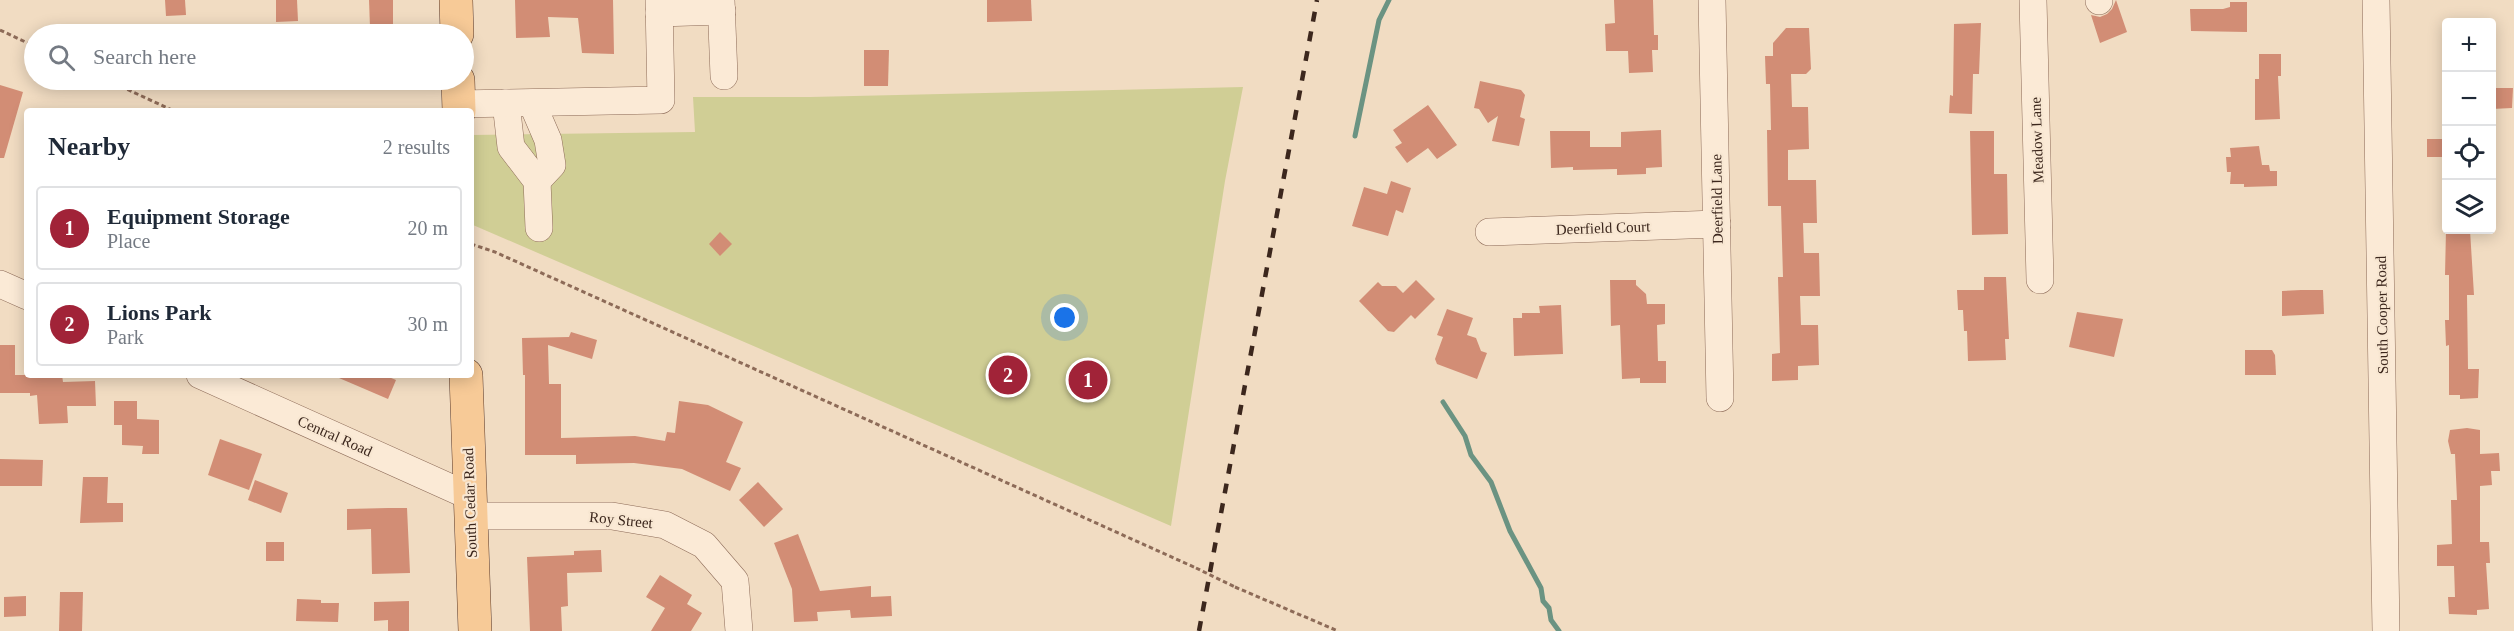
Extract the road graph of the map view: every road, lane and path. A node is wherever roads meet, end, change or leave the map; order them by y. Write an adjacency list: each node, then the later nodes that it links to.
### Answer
1 (456, 0): 7 (main road)
2 (1712, 0): 16 (street, Deerfield Lane)
3 (2032, 0): 20 (street, Meadow Lane)
4 (2376, 0): 30 (street, South Cooper Road)
5 (722, 5): 6 (street); 10 (street)
6 (659, 6): 13 (street)
7 (457, 24)
8 (0, 30): 9 (path)
9 (24, 41)
10 (724, 76)
11 (129, 90): 14 (path)
12 (459, 98): 13 (street)
13 (519, 103): 15 (street); 15 (street)
14 (168, 108)
15 (537, 181): 17 (street)
16 (1717, 224): 18 (street, Deerfield Court); 25 (street, Deerfield Lane)
17 (539, 228)
18 (1489, 232)
19 (474, 245): 29 (path, bridge)
20 (2040, 280)
21 (0, 284): 22 (street)
22 (24, 295)
23 (207, 378): 26 (street, Central Road)
24 (466, 378): 26 (main road, South Cedar Road)
25 (1720, 398)
26 (470, 506): 27 (main road, South Cedar Road); 28 (street, Roy Street)
27 (475, 631)
28 (739, 631)
29 (1338, 631)
30 (2386, 631)

